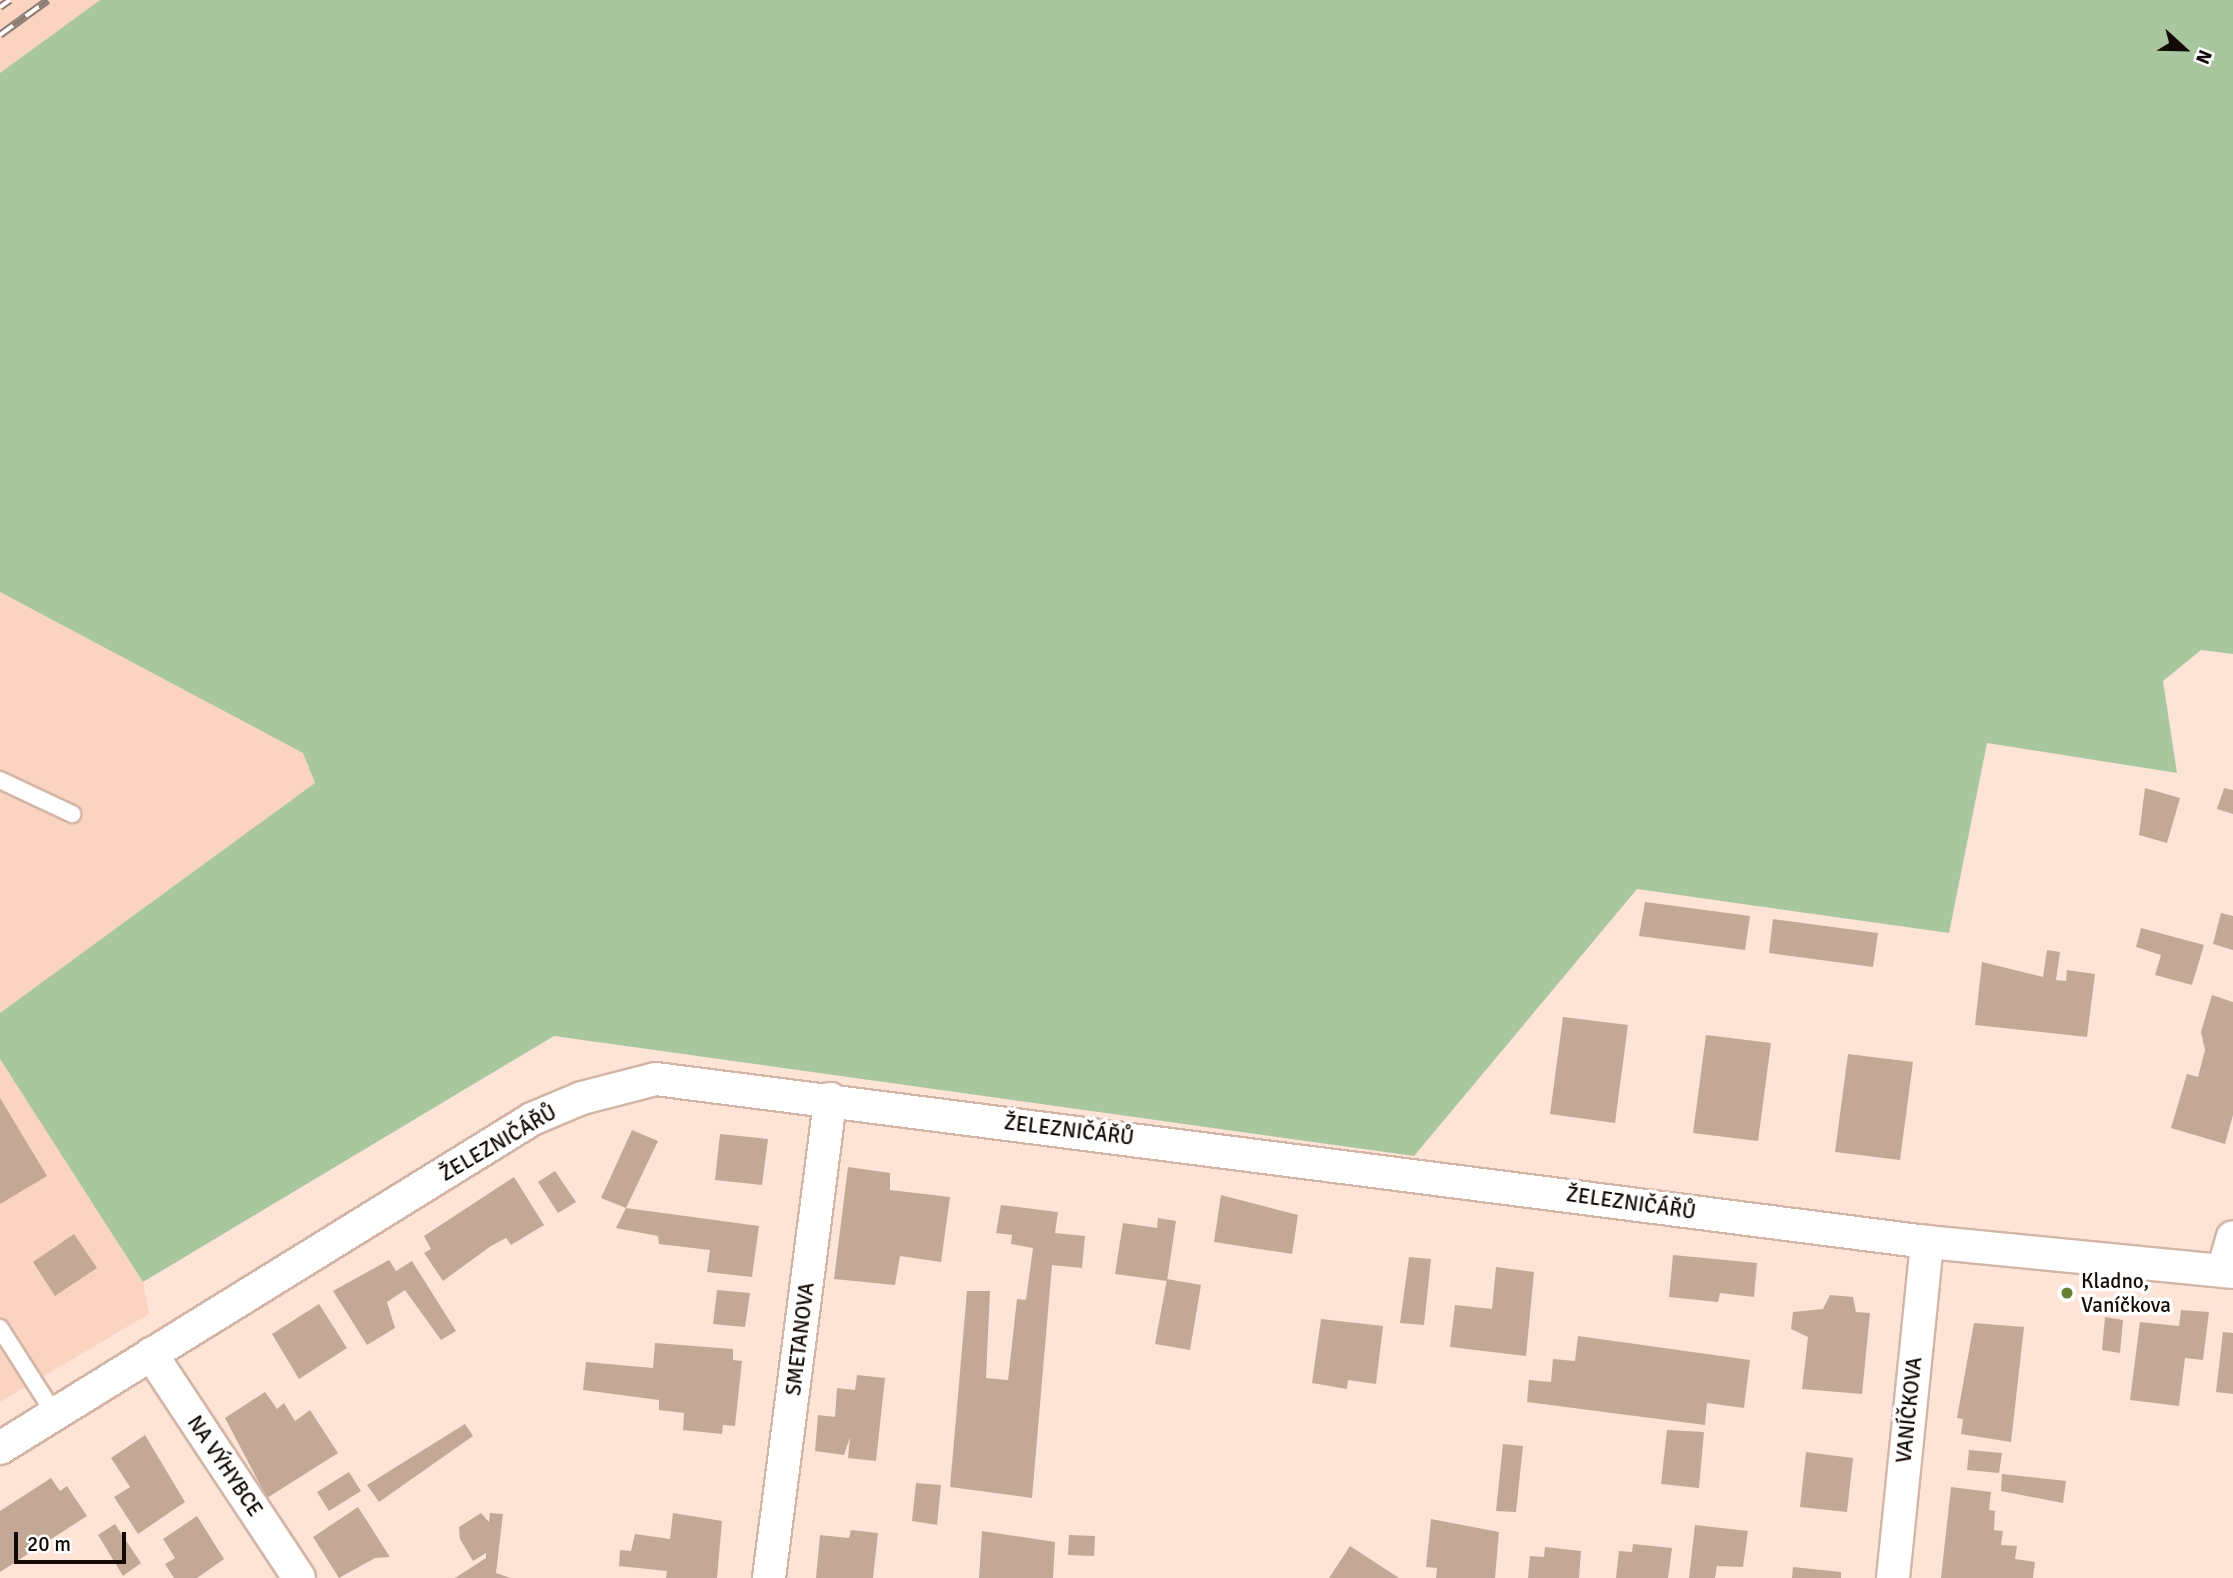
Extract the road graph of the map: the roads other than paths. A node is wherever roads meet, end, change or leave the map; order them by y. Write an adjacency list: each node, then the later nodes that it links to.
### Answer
1 (0, 780): 2 (lane)
2 (72, 814)
3 (830, 1099): 5 (street, ŽELEZNIČÁŘŮ); 8 (street, ŽELEZNIČÁŘŮ); 12 (street, SMETANOVA)
4 (2233, 1237): 6 (street)
5 (1927, 1242): 6 (street, ŽELEZNIČÁŘŮ); 13 (street, VANÍČKOVA)
6 (2228, 1271)
7 (0, 1328): 9 (lane)
8 (150, 1354): 9 (street, ŽELEZNIČÁŘŮ); 11 (street, NA VÝHYBCE)
9 (54, 1413): 10 (street, ŽELEZNIČÁŘŮ)
10 (0, 1448)
11 (299, 1578)
12 (769, 1578)
13 (1893, 1578)

